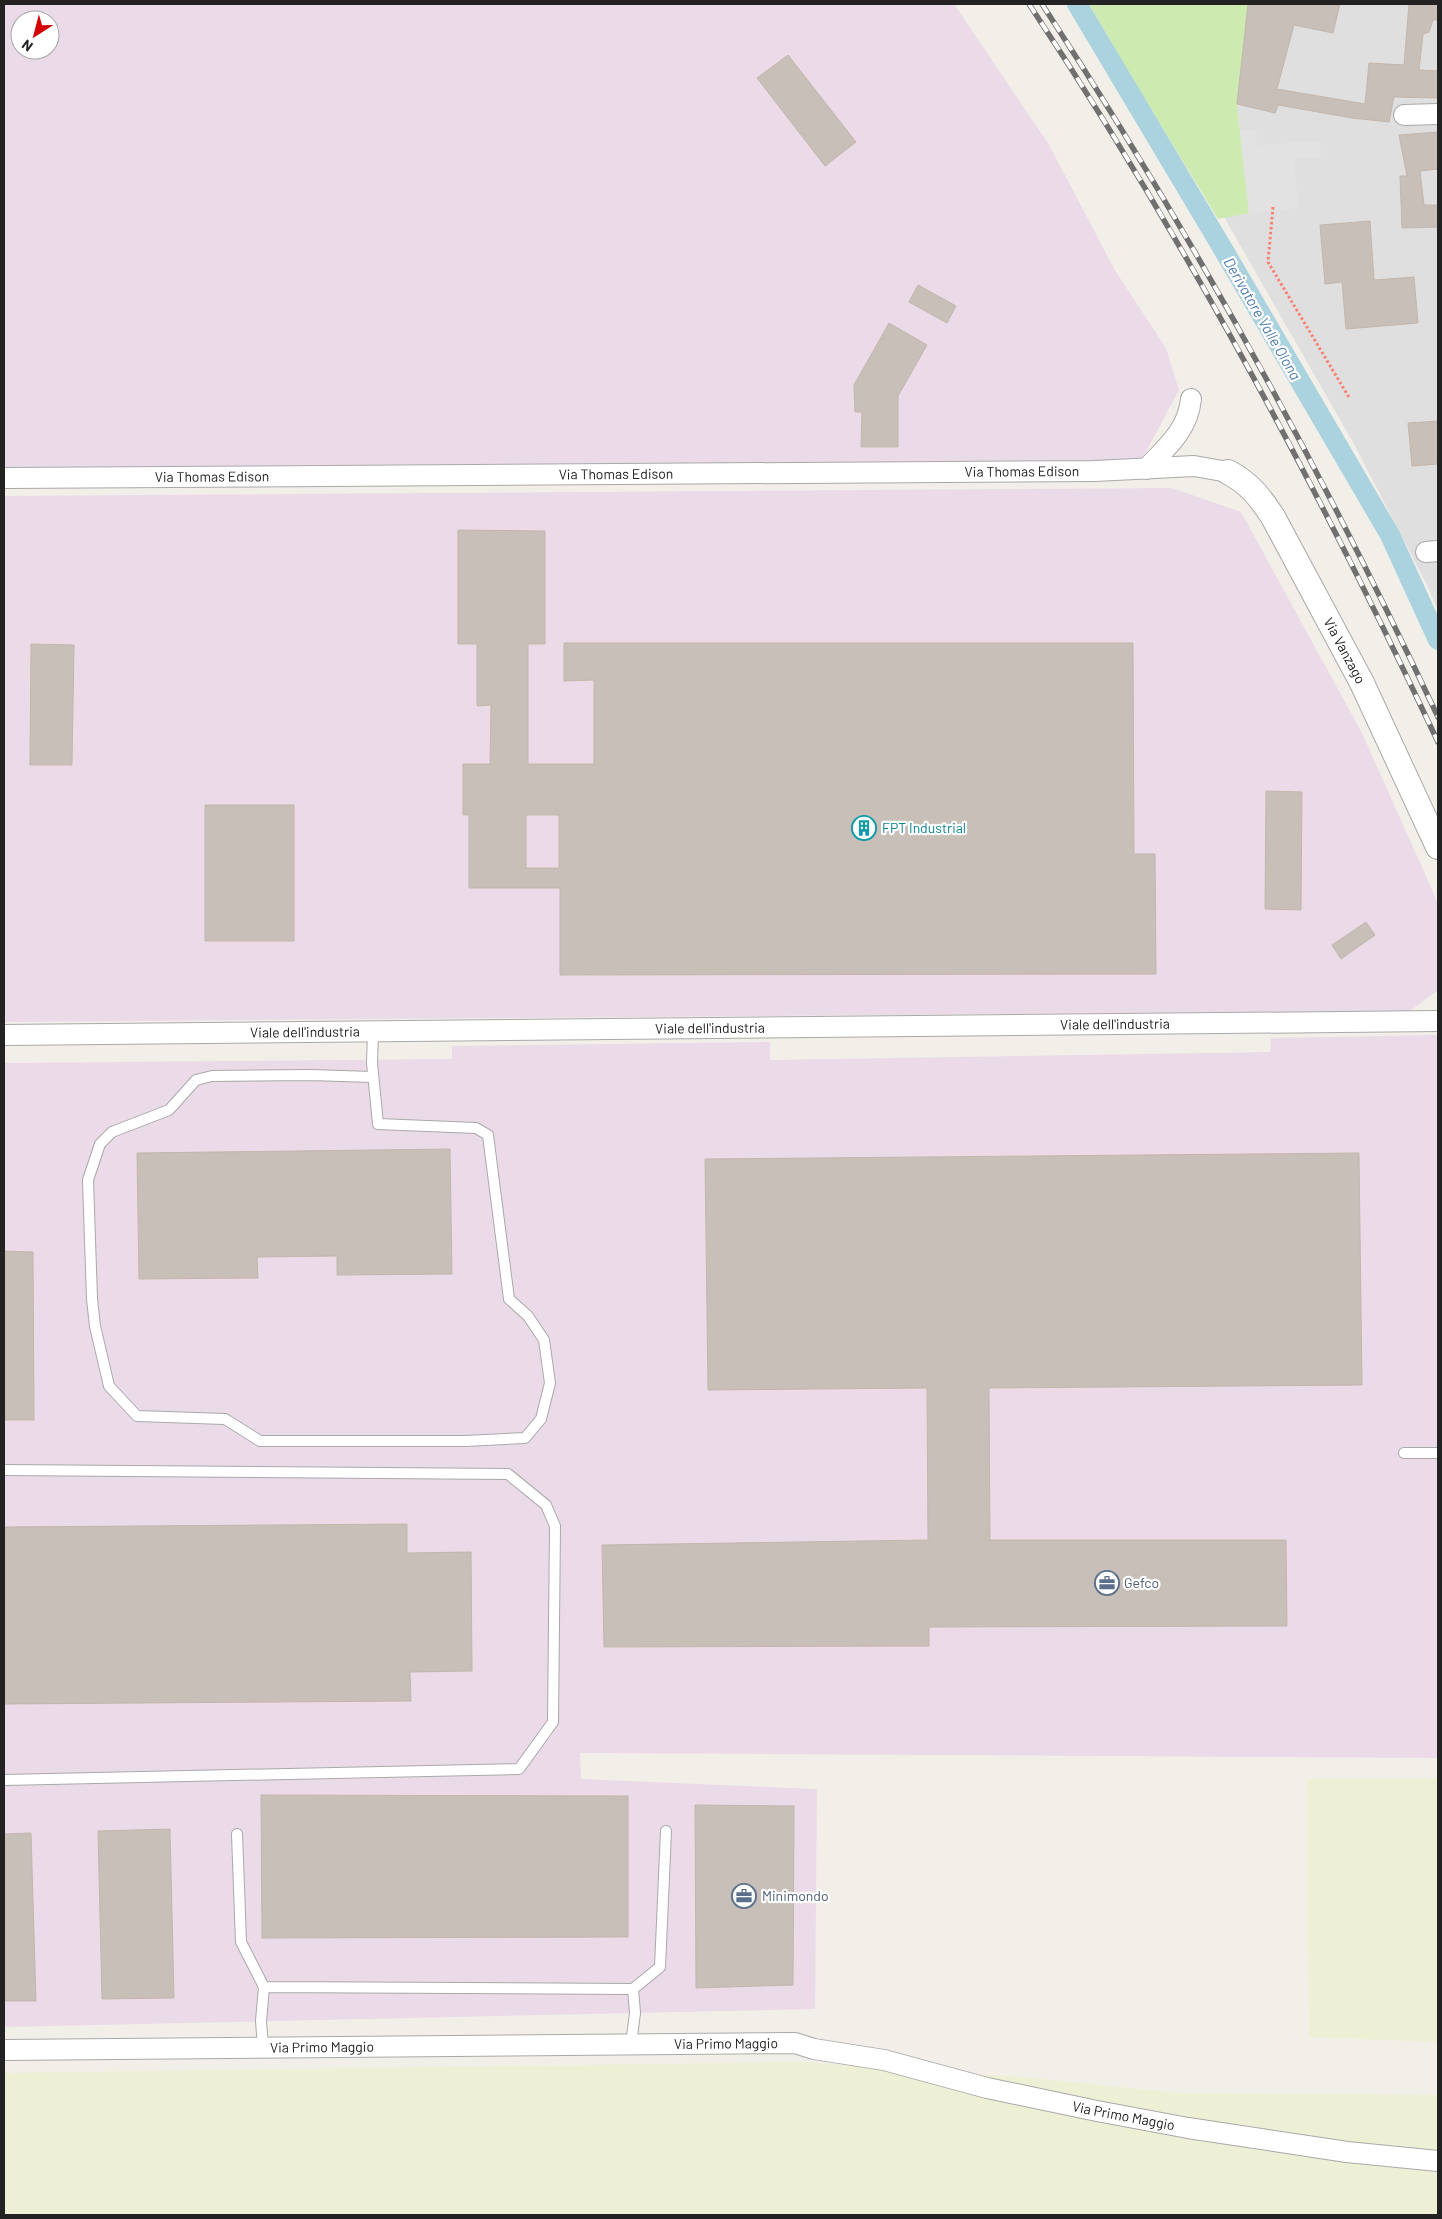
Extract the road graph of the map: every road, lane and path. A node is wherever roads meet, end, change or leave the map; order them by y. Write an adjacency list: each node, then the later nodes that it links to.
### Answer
1 (1438, 114): 2 (street)
2 (1404, 115)
3 (1273, 207): 5 (path)
4 (1191, 399): 6 (street)
5 (1350, 399)
6 (1146, 469): 7 (street, Via Thomas Edison); 8 (street, Via Thomas Edison)
7 (1228, 472): 9 (street, Via Vanzago)
8 (4, 478)
9 (1438, 846)
10 (1438, 1008): 12 (street)
11 (1438, 1021): 12 (street, Viale dell'industria)
12 (1416, 1022): 13 (street, Viale dell'industria)
13 (373, 1032): 14 (street, Viale dell'industria); 15 (lane)
14 (4, 1036)
15 (373, 1077): 15 (lane)
16 (1404, 1453): 17 (lane)
17 (1438, 1453)
18 (4, 1470): 19 (lane)
19 (4, 1780)
20 (666, 1831): 23 (lane)
21 (238, 1834): 22 (lane)
22 (264, 1987): 23 (lane); 25 (lane)
23 (633, 1989): 24 (lane)
24 (630, 2044): 25 (street, Via Primo Maggio); 27 (street, Via Primo Maggio)
25 (264, 2047): 26 (street, Via Primo Maggio)
26 (4, 2050)
27 (1438, 2161)

